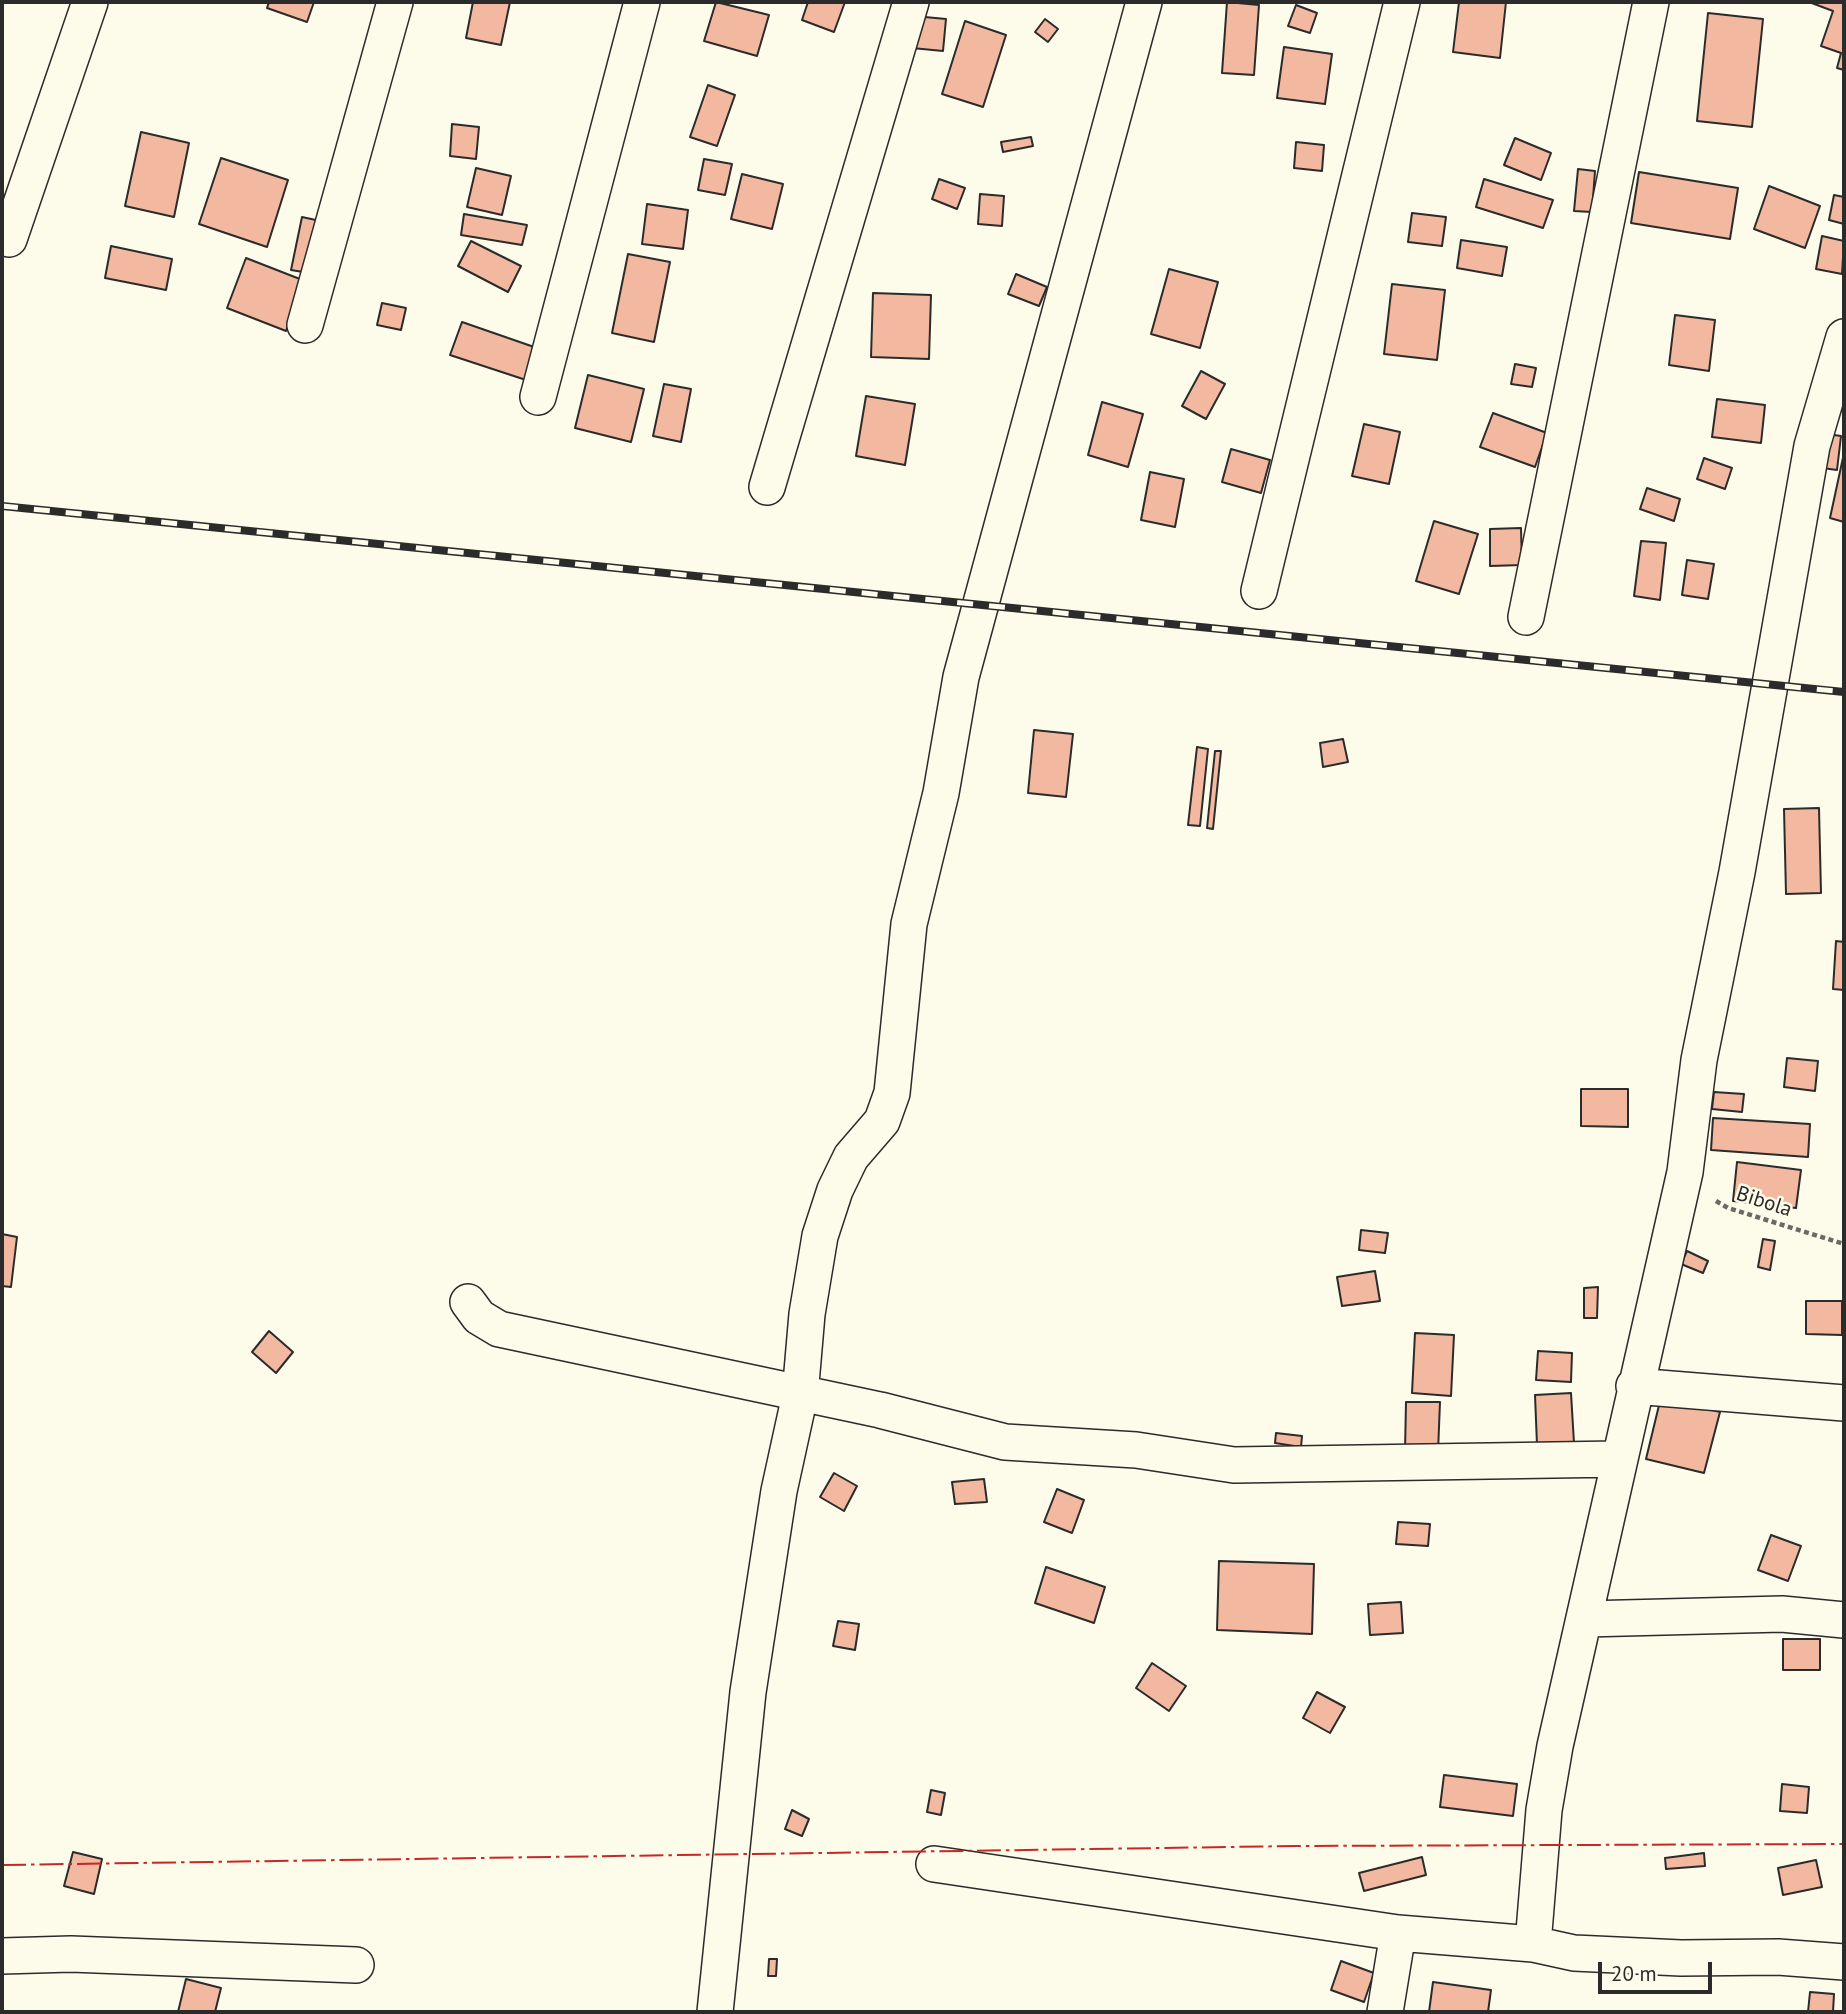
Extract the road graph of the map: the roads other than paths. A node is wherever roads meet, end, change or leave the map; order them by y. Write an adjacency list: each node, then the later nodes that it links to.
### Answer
1 (90, 2): 8 (street)
2 (394, 2): 9 (street)
3 (642, 2): 11 (street)
4 (911, 2): 12 (street)
5 (1144, 2): 17 (street)
6 (1402, 2): 13 (street)
7 (1651, 2): 14 (street)
8 (9, 239)
9 (305, 326)
10 (1844, 337): 16 (street)
11 (538, 397)
12 (767, 487)
13 (1259, 591)
14 (1526, 617)
15 (468, 1302): 17 (street)
16 (1634, 1386): 18 (street); 19 (street)
17 (800, 1395): 19 (street); 28 (street)
18 (1844, 1403)
19 (1618, 1459): 20 (street)
20 (1585, 1619): 21 (street); 24 (street)
21 (1844, 1620)
22 (934, 1864): 23 (street)
23 (1398, 1933): 24 (street); 29 (street)
24 (1533, 1944): 26 (street)
25 (2, 1956): 27 (street)
26 (1844, 1962)
27 (356, 1965)
28 (715, 2012)
29 (1385, 2012)

